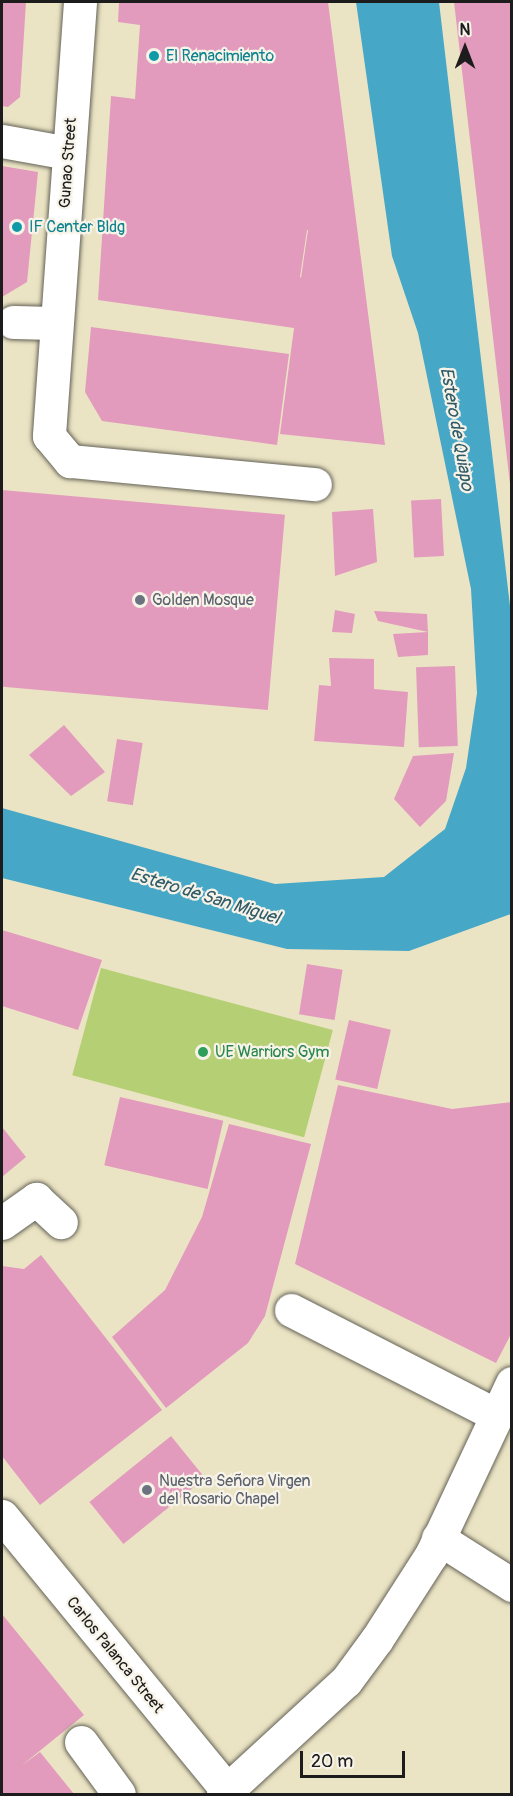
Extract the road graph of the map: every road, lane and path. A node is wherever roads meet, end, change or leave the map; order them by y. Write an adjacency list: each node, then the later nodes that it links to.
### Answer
1 (80, 2): 3 (street, Gunao Street)
2 (2, 141): 3 (street)
3 (69, 153): 5 (street, Gunao Street)
4 (12, 322): 5 (street)
5 (55, 323): 6 (street, Gunao Street)
6 (315, 484)
7 (61, 1222): 8 (street)
8 (2, 1223)
9 (291, 1310): 11 (street)
10 (512, 1383): 11 (street)
11 (494, 1414): 13 (street)
12 (2, 1516): 16 (street, Carlos Palanca Street)
13 (438, 1538): 14 (street); 16 (street)
14 (512, 1586)
15 (81, 1742): 17 (street)
16 (226, 1793)
17 (119, 1794)

